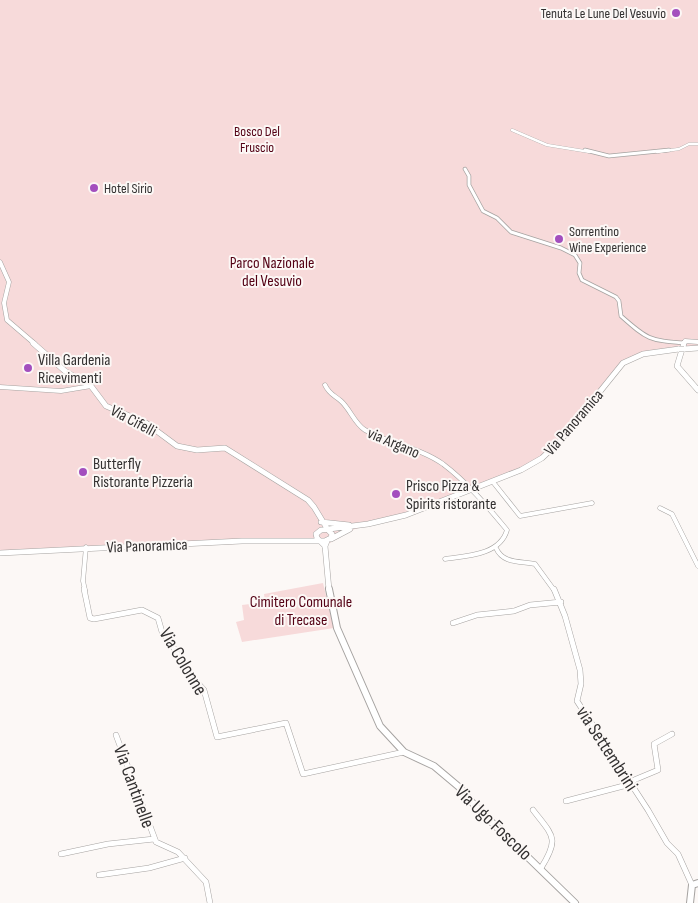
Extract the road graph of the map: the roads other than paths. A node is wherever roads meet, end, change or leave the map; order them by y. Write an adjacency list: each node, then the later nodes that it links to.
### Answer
1 (512, 130): 2 (street)
2 (698, 144)
3 (465, 169): 6 (street)
4 (0, 262): 9 (street, Via Cifelli)
5 (698, 342): 6 (street)
6 (682, 347): 7 (street, Via Panoramica); 11 (street); 12 (street, Via Panoramica)
7 (698, 348)
8 (325, 385): 13 (street, via Argano)
9 (91, 386): 10 (street); 16 (street, Via Cifelli)
10 (0, 387)
11 (698, 390)
12 (493, 482): 13 (street, Via Panoramica); 14 (street)
13 (473, 489): 17 (street, Via Panoramica); 23 (street)
14 (592, 504)
15 (660, 508): 26 (street)
16 (321, 522): 17 (street, Via Panoramica); 18 (street, Via Cifelli); 19 (street)
17 (357, 525): 18 (street, Via Panoramica); 21 (street, Via Panoramica)
18 (328, 531): 19 (street, Via Panoramica); 21 (street)
19 (318, 532): 20 (street, Via Panoramica); 21 (street)
20 (294, 540): 21 (street, Via Panoramica); 22 (street, Via Panoramica)
21 (325, 542): 31 (street)
22 (86, 547): 24 (street, Via Panoramica); 31 (street, Via Colonne)
23 (496, 548): 25 (street); 27 (street, via Settembrini)
24 (0, 553)
25 (445, 559)
26 (698, 566)
27 (561, 602): 28 (street); 32 (street, via Settembrini)
28 (453, 623)
29 (672, 734): 32 (street)
30 (116, 735): 35 (street, Via Cantinelle)
31 (404, 752): 38 (street, Via Ugo Foscolo)
32 (631, 784): 33 (street); 40 (street, via Settembrini)
33 (566, 801)
34 (533, 810): 38 (street)
35 (154, 839): 36 (street, Via Cantinelle); 37 (street, Via Cantinelle)
36 (61, 854)
37 (185, 858): 39 (street); 41 (street, Via Cantinelle)
38 (540, 868): 42 (street, Via Ugo Foscolo)
39 (100, 875)
40 (695, 884): 43 (street)
41 (210, 903)
42 (575, 903)
43 (690, 903)

